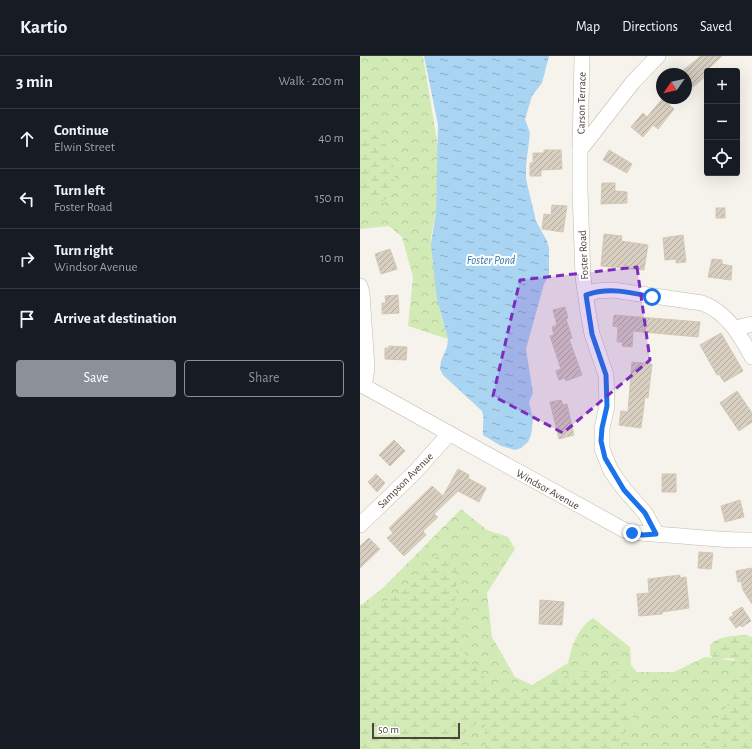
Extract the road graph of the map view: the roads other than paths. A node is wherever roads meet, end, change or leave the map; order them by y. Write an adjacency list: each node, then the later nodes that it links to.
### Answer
1 (582, 56): 3 (street, Carson Terrace)
2 (658, 56): 3 (street)
3 (580, 150): 5 (street, Foster Road)
4 (360, 286): 9 (street)
5 (586, 295): 7 (street); 12 (street, Foster Road)
6 (752, 324): 7 (street)
7 (736, 328): 8 (street)
8 (752, 357)
9 (362, 385): 10 (street, Windsor Avenue)
10 (449, 434): 11 (street, Sampson Avenue); 12 (street, Windsor Avenue)
11 (360, 525)
12 (656, 534): 13 (street, Windsor Avenue)
13 (752, 540)

